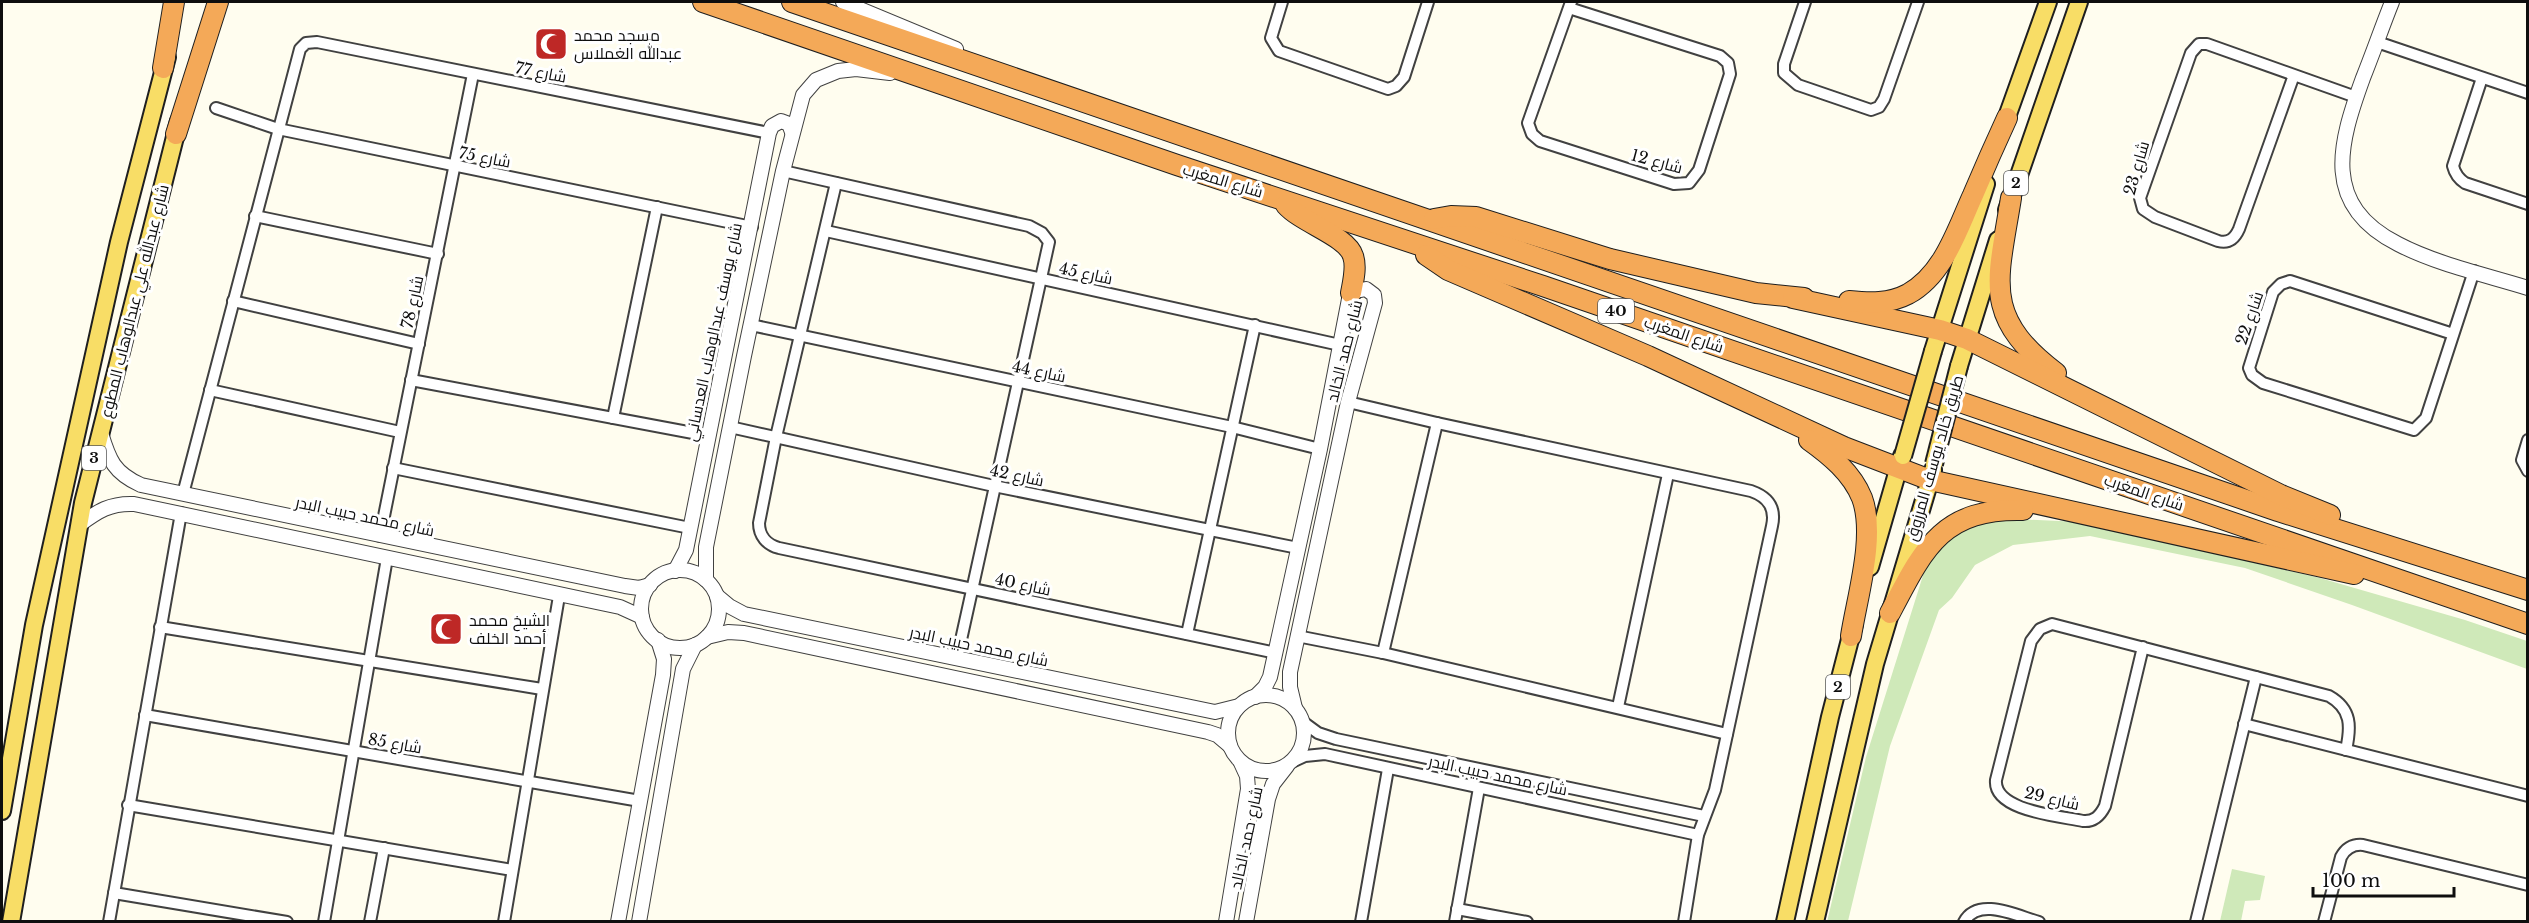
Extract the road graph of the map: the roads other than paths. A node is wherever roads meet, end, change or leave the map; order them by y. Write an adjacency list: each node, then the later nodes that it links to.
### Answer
1 (174, 2): 18 (highway)
2 (183, 2): 18 (main road, شارع عبدالله علي عبدالوهاب المطوع / 3)
3 (209, 2): 31 (main road, شارع عبدالله علي عبدالوهاب المطوع / 3)
4 (218, 2): 31 (highway)
5 (694, 2): 15 (highway, شارع المغرب)
6 (792, 2): 23 (highway, شارع المغرب / 40)
7 (843, 2): 23 (street)
8 (1282, 2): 9 (street)
9 (1428, 2)
10 (1805, 2): 11 (street)
11 (1918, 2)
12 (2048, 2): 27 (main road, طريق خالد يوسف المرزوق / 2)
13 (2079, 2): 36 (main road, طريق خالد يوسف المرزوق / 2)
14 (2392, 2): 17 (street)
15 (709, 4): 20 (highway, شارع المغرب / 40)
16 (1570, 5): 16 (street, شارع 12)
17 (2377, 42): 22 (street); 25 (street)
18 (163, 68): 175 (main road, شارع عبدالله علي عبدالوهاب المطوع / 3)
19 (473, 74): 28 (street, شارع 77); 30 (street, شارع 77); 32 (street, شارع 78)
20 (914, 75): 29 (street); 35 (highway, شارع المغرب / 40)
21 (2294, 75): 21 (street, شارع 23); 25 (street, شارع 23)
22 (2482, 78): 24 (street); 37 (street)
23 (1047, 87): 40 (highway, شارع المغرب / 40)
24 (2528, 93)
25 (2356, 97): 45 (street)
26 (216, 108): 28 (street, شارع 75)
27 (2007, 118): 49 (highway); 53 (main road, طريق خالد يوسف المرزوق / 2)
28 (278, 129): 32 (street, شارع 75); 39 (street)
29 (792, 132): 30 (street); 33 (street)
30 (769, 133): 41 (street, شارع يوسف عبدالوهاب العدساني)
31 (176, 134): 74 (main road, شارع عبدالله علي عبدالوهاب المطوع / 3)
32 (456, 166): 38 (street, شارع 75); 44 (street, شارع 78)
33 (783, 171): 34 (street); 51 (street)
34 (836, 183): 42 (street); 46 (street)
35 (1280, 198): 43 (highway, شارع المغرب / 40); 48 (highway)
36 (2011, 198): 56 (main road, طريق خالد يوسف المرزوق / 2); 66 (highway)
37 (2528, 204)
38 (657, 207): 41 (street, شارع 75); 69 (street)
39 (255, 216): 44 (street); 50 (street)
40 (1428, 220): 49 (highway); 106 (highway, شارع المغرب / 40)
41 (752, 227): 59 (street, شارع يوسف عبدالوهاب العدساني)
42 (826, 231): 46 (street, شارع 45); 55 (street)
43 (1416, 245): 68 (highway); 112 (highway, شارع المغرب / 40)
44 (438, 254): 57 (street, شارع 78)
45 (2474, 272): 47 (street); 54 (street, شارع 22)
46 (1042, 278): 52 (street, شارع 45); 63 (street)
47 (2528, 288)
48 (1351, 293): 58 (street, شارع حمد الخالد); 67 (street, شارع حمد الخالد)
49 (1793, 298): 53 (highway)
50 (233, 301): 57 (street); 65 (street)
51 (751, 324): 55 (street, شارع 44); 60 (street)
52 (1256, 326): 58 (street, شارع 45); 72 (street)
53 (1940, 330): 56 (highway); 79 (main road, طريق خالد يوسف المرزوق / 2, bridge)
54 (2452, 334): 54 (street, شارع 22)
55 (801, 335): 63 (street, شارع 44); 76 (street)
56 (1967, 339): 66 (highway); 82 (main road, طريق خالد يوسف المرزوق / 2, bridge)
57 (418, 344): 62 (street, شارع 78)
58 (1340, 345): 78 (street, شارع حمد الخالد)
59 (725, 355): 60 (street); 61 (street, شارع يوسف عبدالوهاب العدساني)
60 (744, 356): 64 (street)
61 (720, 379): 64 (street); 75 (street, شارع يوسف عبدالوهاب العدساني)
62 (411, 380): 69 (street); 73 (street, شارع 78)
63 (1017, 381): 72 (street, شارع 44); 86 (street)
64 (738, 387): 71 (street)
65 (210, 390): 73 (street); 88 (street)
66 (2092, 400): 106 (highway)
67 (1348, 402): 70 (street); 87 (street, شارع حمد الخالد)
68 (1764, 411): 79 (highway); 126 (highway)
69 (613, 418): 75 (street)
70 (1437, 423): 83 (street); 134 (street)
71 (730, 427): 76 (street, شارع 42); 110 (street)
72 (1232, 427): 78 (street, شارع 44); 99 (street)
73 (400, 432): 80 (street, شارع 78)
74 (101, 433): 84 (street, شارع محمد حبيب البدر); 96 (main road, شارع عبدالله علي عبدالوهاب المطوع / 3)
75 (709, 436): 98 (street, شارع يوسف عبدالوهاب العدساني)
76 (776, 436): 86 (street, شارع 42); 113 (street, شارع 40)
77 (2528, 440): 81 (street)
78 (1320, 449): 85 (street, شارع حمد الخالد)
79 (1900, 462): 82 (highway); 126 (main road, طريق خالد يوسف المرزوق / 2)
80 (393, 468): 98 (street); 101 (street, شارع 78)
81 (2528, 471)
82 (1932, 472): 93 (highway); 117 (main road, طريق خالد يوسف المرزوق / 2)
83 (1668, 474): 148 (street); 155 (street)
84 (141, 485): 88 (street, شارع محمد حبيب البدر); 89 (street)
85 (1312, 485): 87 (street); 91 (street, شارع حمد الخالد)
86 (994, 486): 99 (street, شارع 42); 113 (street)
87 (1329, 488): 94 (street, شارع حمد الخالد)
88 (183, 494): 90 (street, شارع محمد حبيب البدر)
89 (134, 504): 92 (street); 96 (street)
90 (255, 510): 95 (street, شارع محمد حبيب البدر); 97 (street)
91 (1306, 510): 94 (street); 102 (street, شارع حمد الخالد)
92 (181, 513): 97 (street); 121 (street)
93 (2072, 513): 112 (highway); 117 (highway)
94 (1324, 514): 125 (street, شارع حمد الخالد)
95 (283, 516): 100 (street); 101 (street, شارع محمد حبيب البدر)
96 (79, 525): 184 (main road, شارع عبدالله علي عبدالوهاب المطوع / 3)
97 (249, 528): 100 (street)
98 (690, 528): 107 (street, شارع يوسف عبدالوهاب العدساني)
99 (1209, 531): 102 (street, شارع 42); 124 (street)
100 (278, 533): 104 (street)
101 (380, 536): 103 (street, شارع محمد حبيب البدر)
102 (1298, 548): 133 (street, شارع حمد الخالد)
103 (465, 553): 105 (street, شارع محمد حبيب البدر); 108 (street)
104 (387, 558): 108 (street); 137 (street)
105 (495, 559): 109 (street); 111 (street, شارع محمد حبيب البدر)
106 (2446, 563): 114 (highway, شارع المغرب / 40)
107 (675, 571): 110 (street); 111 (street)
108 (462, 574): 109 (street)
109 (487, 580): 115 (street)
110 (706, 580): 116 (street)
111 (650, 585): 119 (street)
112 (2424, 588): 120 (highway, شارع المغرب / 40)
113 (973, 589): 124 (street, شارع 40); 136 (street)
114 (2528, 590)
115 (559, 596): 119 (street); 143 (street)
116 (717, 596): 118 (street, شارع محمد حبيب البدر); 127 (street)
117 (1890, 613): 199 (main road, طريق خالد يوسف المرزوق / 2)
118 (744, 614): 122 (street); 123 (street, شارع محمد حبيب البدر)
119 (642, 617): 129 (street)
120 (2528, 624)
121 (160, 627): 137 (street); 151 (street)
122 (737, 632): 127 (street); 132 (street)
123 (833, 632): 128 (street, شارع محمد حبيب البدر); 132 (street)
124 (1187, 634): 133 (street, شارع 40)
125 (1297, 636): 134 (street); 149 (street, شارع حمد الخالد)
126 (1851, 636): 198 (main road, طريق خالد يوسف المرزوق / 2)
127 (707, 637): 130 (street)
128 (858, 637): 135 (street); 136 (street, شارع محمد حبيب البدر)
129 (658, 640): 130 (street); 138 (street)
130 (695, 645): 139 (street)
131 (2143, 647): 131 (street, شارع 29); 140 (street, شارع 29)
132 (829, 651): 135 (street)
133 (1276, 653): 144 (street, شارع حمد الخالد)
134 (1383, 653): 148 (street)
135 (852, 655): 145 (street)
136 (957, 658): 141 (street, شارع محمد حبيب البدر)
137 (369, 660): 143 (street); 159 (street)
138 (664, 665): 139 (street); 172 (street)
139 (683, 669): 191 (street)
140 (2256, 677): 153 (street); 158 (street, شارع 29)
141 (1071, 682): 142 (street, شارع محمد حبيب البدر); 145 (street)
142 (1098, 688): 147 (street); 150 (street, شارع محمد حبيب البدر)
143 (543, 689): 165 (street)
144 (1255, 697): 146 (street); 149 (street)
145 (1064, 701): 147 (street)
146 (1239, 706): 150 (street, شارع محمد حبيب البدر); 157 (street)
147 (1091, 707): 154 (street)
148 (1618, 707): 155 (street)
149 (1295, 708): 152 (street)
150 (1200, 709): 154 (street)
151 (145, 715): 159 (street, شارع 85); 174 (street)
152 (1303, 722): 156 (street, شارع محمد حبيب البدر); 162 (street)
153 (2244, 724): 158 (street); 202 (street)
154 (1196, 729): 157 (street)
155 (1727, 734): 176 (street)
156 (1336, 739): 160 (street); 164 (street, شارع محمد حبيب البدر)
157 (1230, 746): 161 (street)
158 (2346, 750): 169 (street)
159 (354, 752): 165 (street, شارع 85); 178 (street)
160 (1330, 756): 162 (street, شارع محمد حبيب البدر); 163 (street, شارع محمد حبيب البدر)
161 (1241, 763): 162 (street); 168 (street, شارع حمد الخالد)
162 (1289, 764): 171 (street, شارع حمد الخالد)
163 (1388, 769): 167 (street, شارع محمد حبيب البدر); 194 (street)
164 (1536, 781): 166 (street, شارع محمد حبيب البدر); 170 (street)
165 (527, 782): 172 (street, شارع 85); 180 (street)
166 (1555, 785): 173 (street); 176 (street, شارع محمد حبيب البدر)
167 (1479, 788): 170 (street, شارع محمد حبيب البدر); 183 (street)
168 (1248, 796): 171 (street); 192 (street, شارع حمد الخالد)
169 (2528, 796)
170 (1529, 798): 173 (street, شارع محمد حبيب البدر)
171 (1268, 799): 193 (street, شارع حمد الخالد)
172 (640, 801): 190 (street)
173 (1551, 803): 177 (street, شارع محمد حبيب البدر)
174 (128, 805): 178 (street); 182 (street)
175 (2, 811)
176 (1704, 816): 177 (street)
177 (1698, 835): 197 (street)
178 (339, 840): 179 (street); 187 (street)
179 (384, 848): 180 (street); 188 (street)
180 (512, 870): 189 (street)
181 (2528, 885): 203 (street)
182 (114, 893): 185 (street); 186 (street)
183 (1457, 909): 195 (street); 196 (street)
184 (12, 921)
185 (109, 921)
186 (287, 921)
187 (324, 921)
188 (370, 921)
189 (504, 921)
190 (618, 921)
191 (639, 921)
192 (1226, 921)
193 (1246, 921)
194 (1362, 921)
195 (1455, 921)
196 (1527, 921)
197 (1683, 921)
198 (1785, 921)
199 (1815, 921)
200 (1964, 921): 201 (street)
201 (2039, 921)
202 (2196, 921)
203 (2324, 921)

